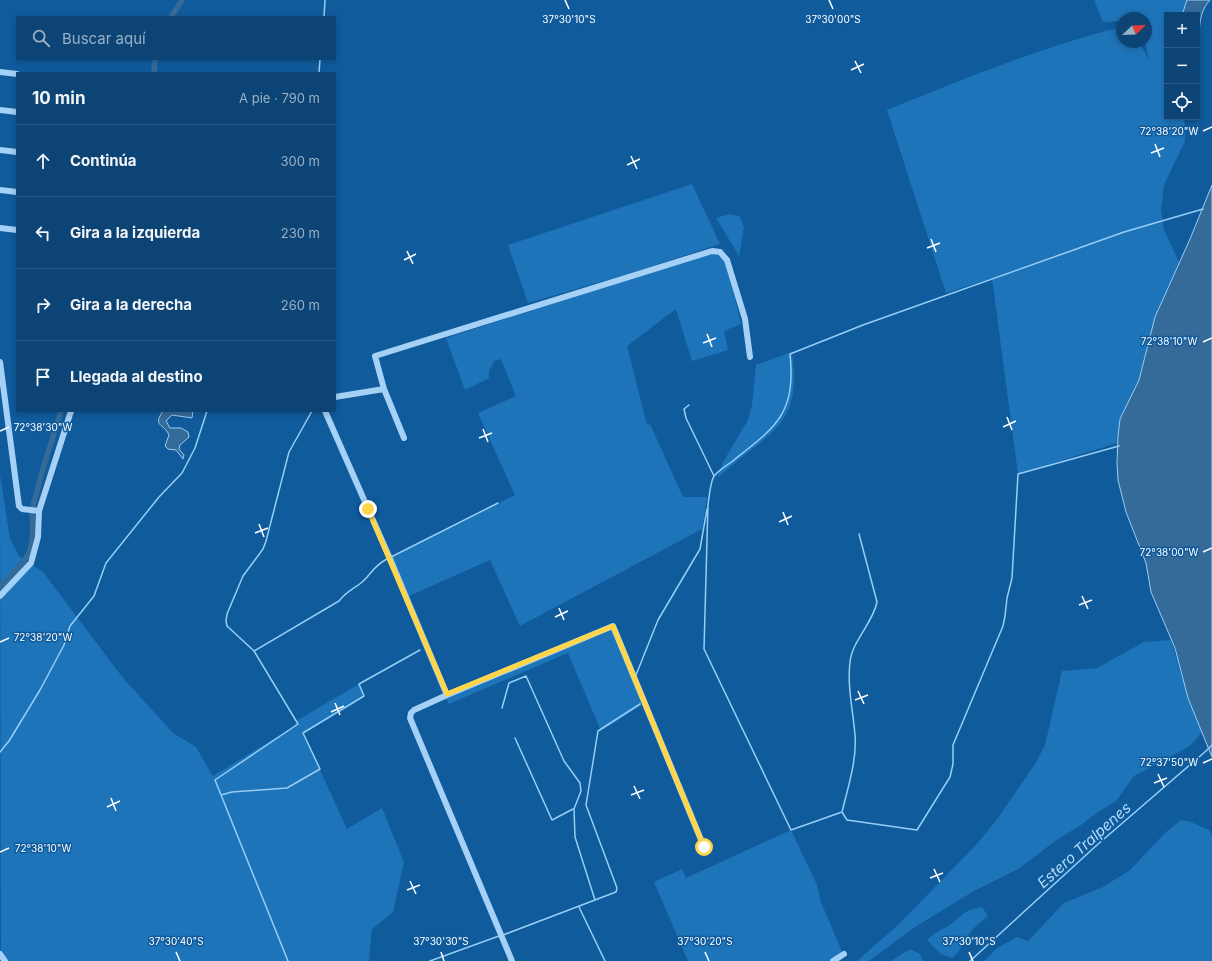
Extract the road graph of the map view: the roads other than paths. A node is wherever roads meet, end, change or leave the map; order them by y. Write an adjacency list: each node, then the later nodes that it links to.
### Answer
1 (0, 72): 2 (street)
2 (16, 74)
3 (0, 110): 4 (street)
4 (16, 112)
5 (0, 150): 6 (street)
6 (16, 152)
7 (0, 190): 8 (street)
8 (16, 192)
9 (0, 228): 10 (street)
10 (16, 230)
11 (750, 358): 13 (street)
12 (0, 362): 18 (street)
13 (384, 389): 14 (street); 17 (street)
14 (336, 397)
15 (71, 412): 18 (street)
16 (325, 412): 20 (street)
17 (404, 438)
18 (39, 511): 19 (street)
19 (0, 596)
20 (447, 694): 21 (street); 25 (street)
21 (704, 847)
22 (0, 954): 24 (street)
23 (844, 954): 26 (street)
24 (5, 961)
25 (512, 961)
26 (833, 961)

